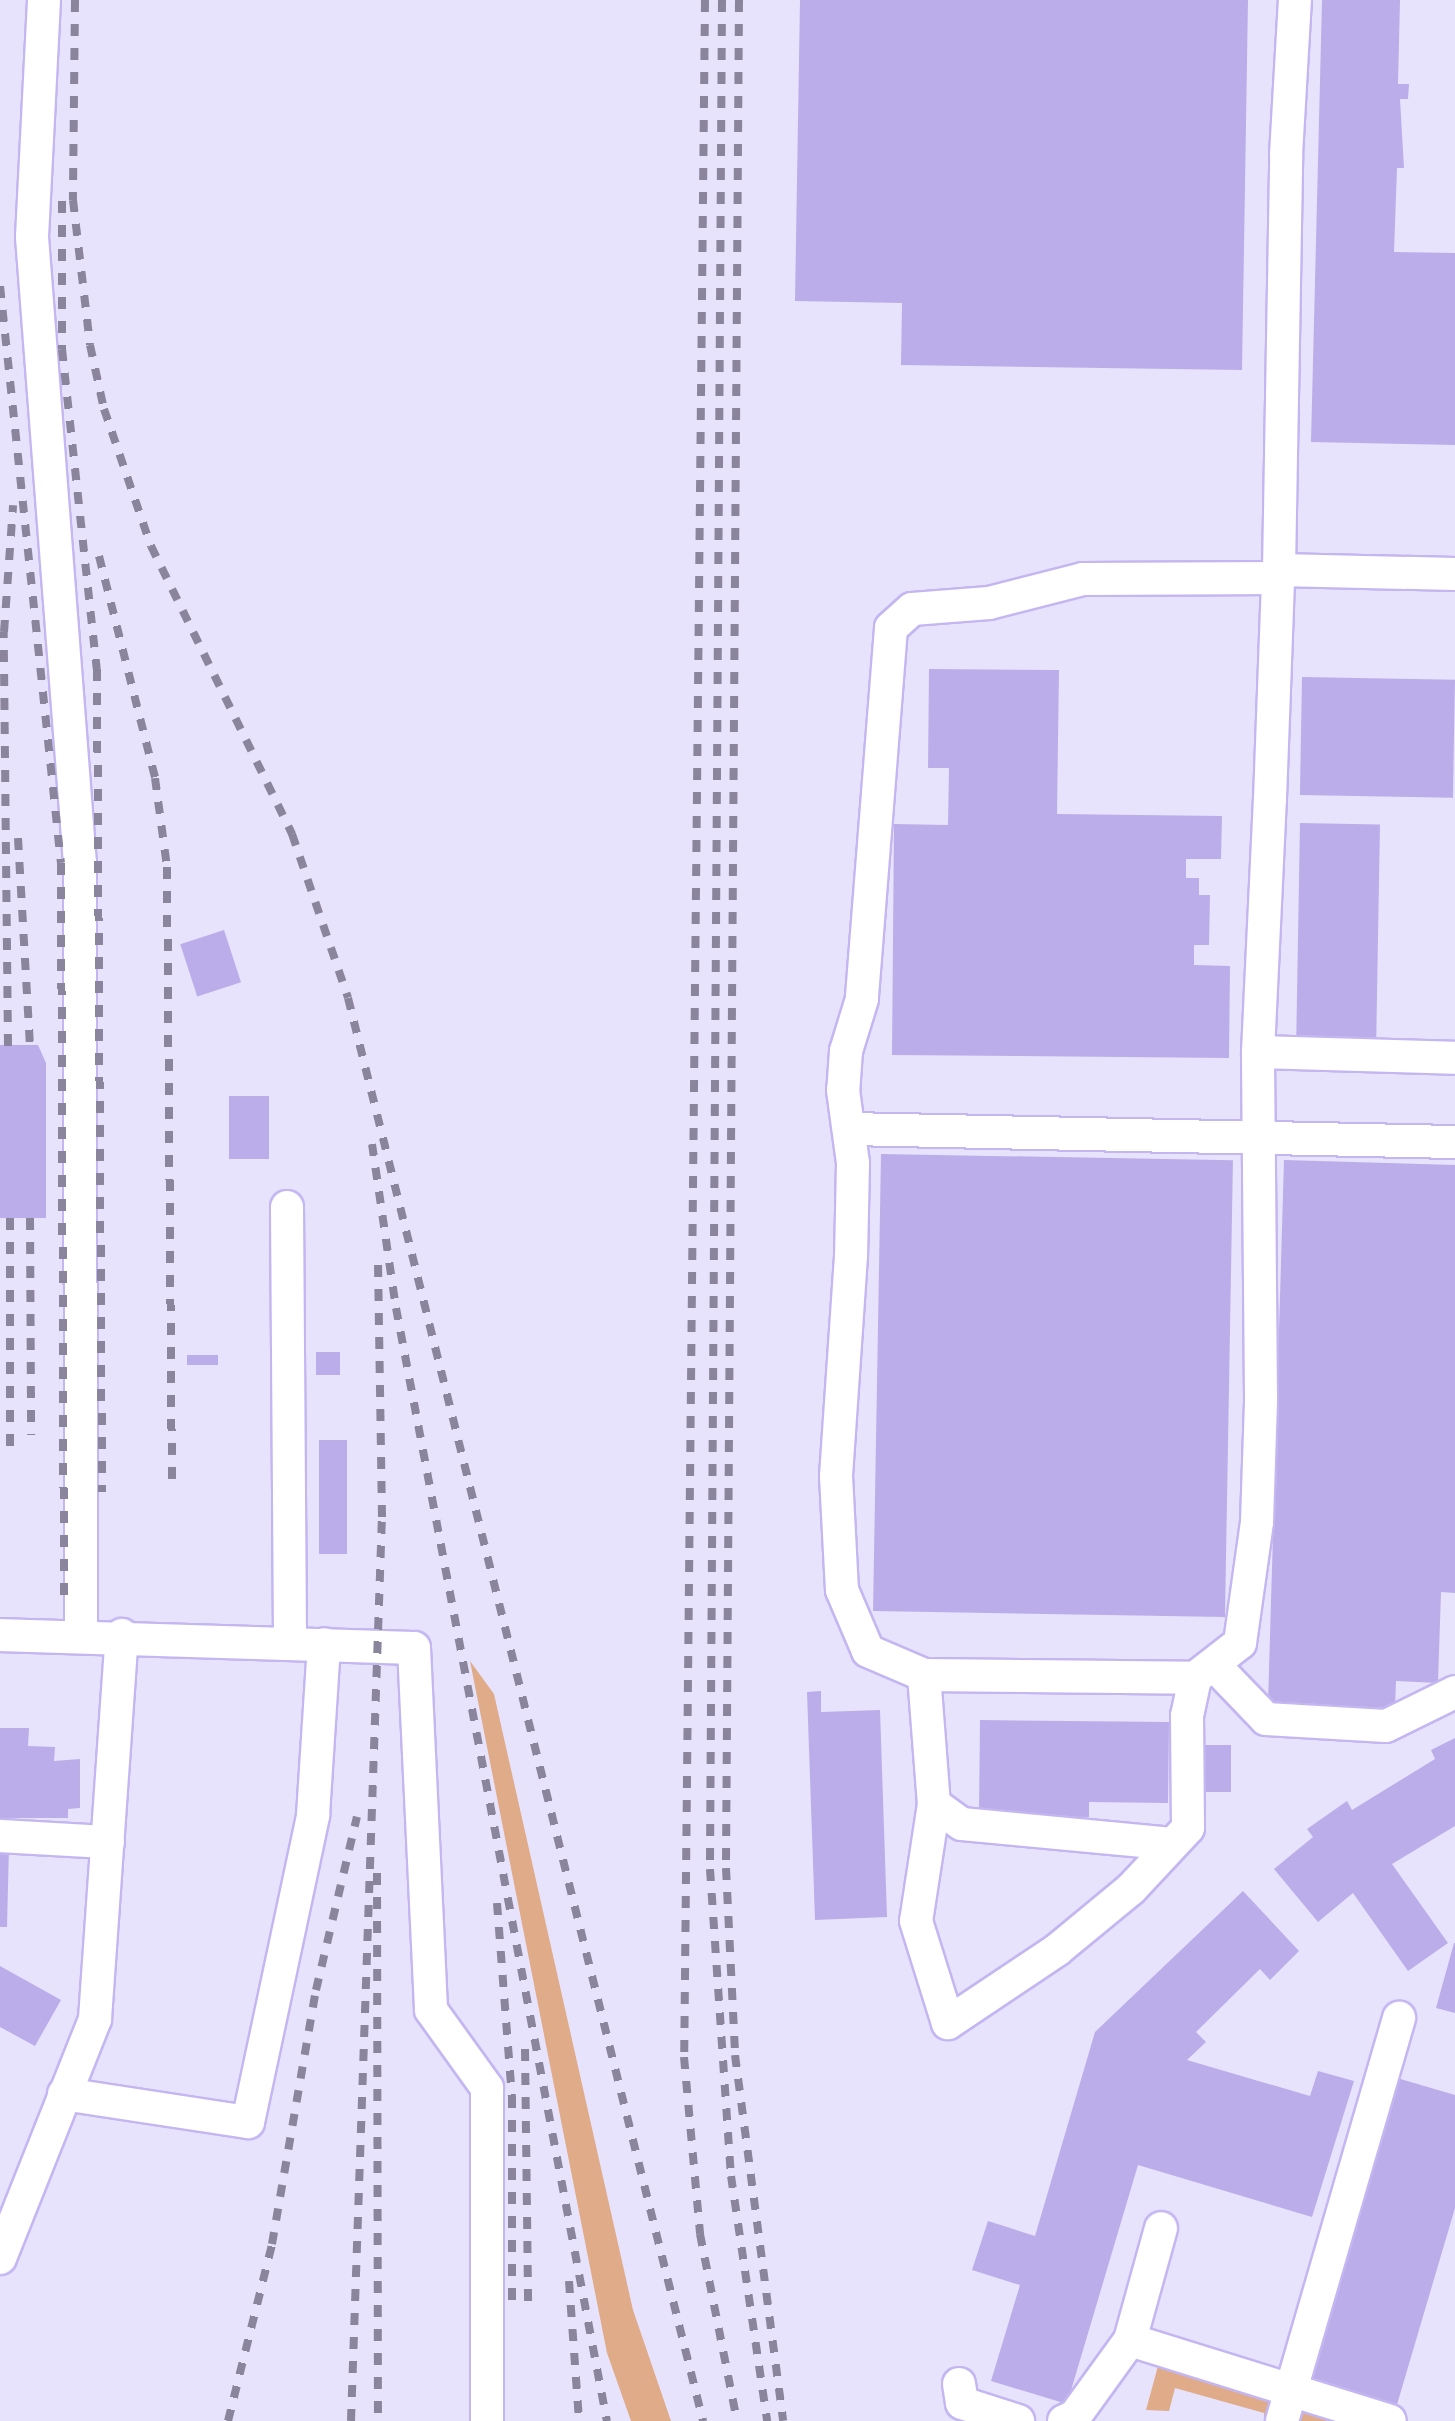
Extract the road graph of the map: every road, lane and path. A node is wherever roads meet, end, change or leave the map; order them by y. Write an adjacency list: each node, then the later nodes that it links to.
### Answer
1 (44, 0): 11 (street)
2 (1295, 0): 3 (street)
3 (1278, 574): 4 (street); 5 (street); 7 (street)
4 (1455, 574)
5 (1258, 1052): 6 (street); 8 (street)
6 (1455, 1058)
7 (849, 1129): 8 (street); 17 (street)
8 (1261, 1138): 9 (street); 16 (street)
9 (1455, 1142)
10 (287, 1207): 14 (street)
11 (81, 1634): 12 (street); 13 (street)
12 (0, 1635)
13 (129, 1636): 14 (street); 21 (street)
14 (290, 1643): 15 (street)
15 (324, 1644): 24 (street); 30 (street)
16 (1205, 1672): 17 (street); 18 (street); 22 (street)
17 (924, 1675): 19 (street)
18 (1455, 1692)
19 (934, 1804): 22 (street); 22 (street)
20 (0, 1836): 21 (street)
21 (108, 1842): 24 (street)
22 (1172, 1844)
23 (1399, 2018): 29 (street)
24 (64, 2094): 26 (street)
25 (1161, 2228): 27 (street)
26 (0, 2258)
27 (1130, 2340): 29 (street); 32 (street)
28 (959, 2384): 31 (street)
29 (1289, 2386): 33 (street); 34 (street)
30 (487, 2421)
31 (1018, 2421)
32 (1064, 2421)
33 (1282, 2421)
34 (1390, 2421)

